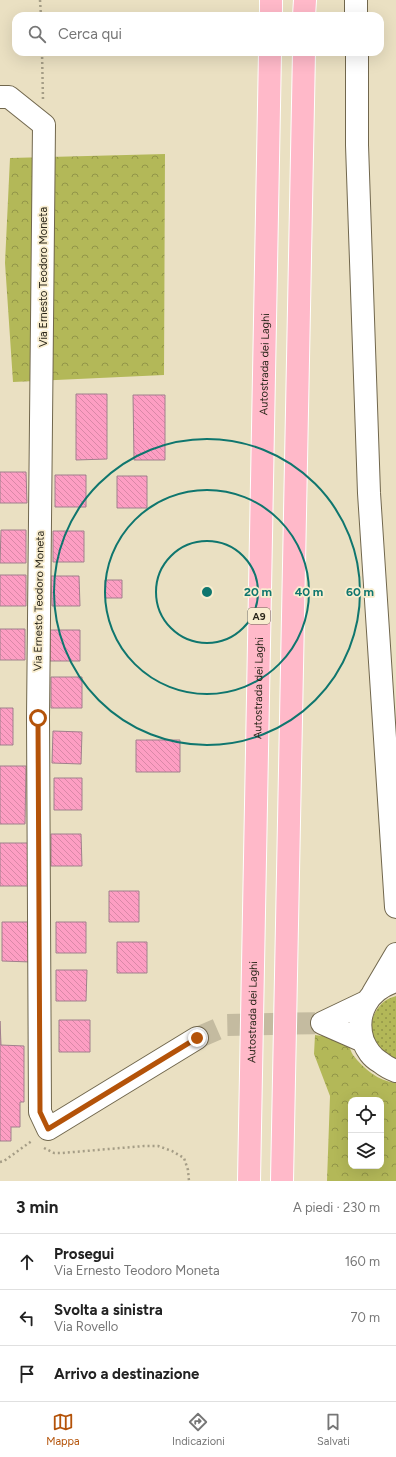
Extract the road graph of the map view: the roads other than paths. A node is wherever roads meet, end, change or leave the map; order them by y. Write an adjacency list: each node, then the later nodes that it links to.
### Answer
1 (271, 0): 4 (highway)
2 (305, 0): 5 (highway)
3 (356, 0): 6 (street)
4 (271, 12)
5 (304, 12)
6 (356, 12)
7 (270, 56): 18 (highway, Autostrada dei Laghi / A9)
8 (304, 56): 19 (highway)
9 (357, 56): 11 (street)
10 (0, 98): 15 (street, Via Ernesto Teodoro Moneta)
11 (396, 907)
12 (396, 954): 14 (street)
13 (396, 981): 14 (street)
14 (370, 997): 16 (street); 16 (street)
15 (197, 1038)
16 (364, 1041): 17 (street)
17 (396, 1071)
18 (249, 1181)
19 (282, 1181)

